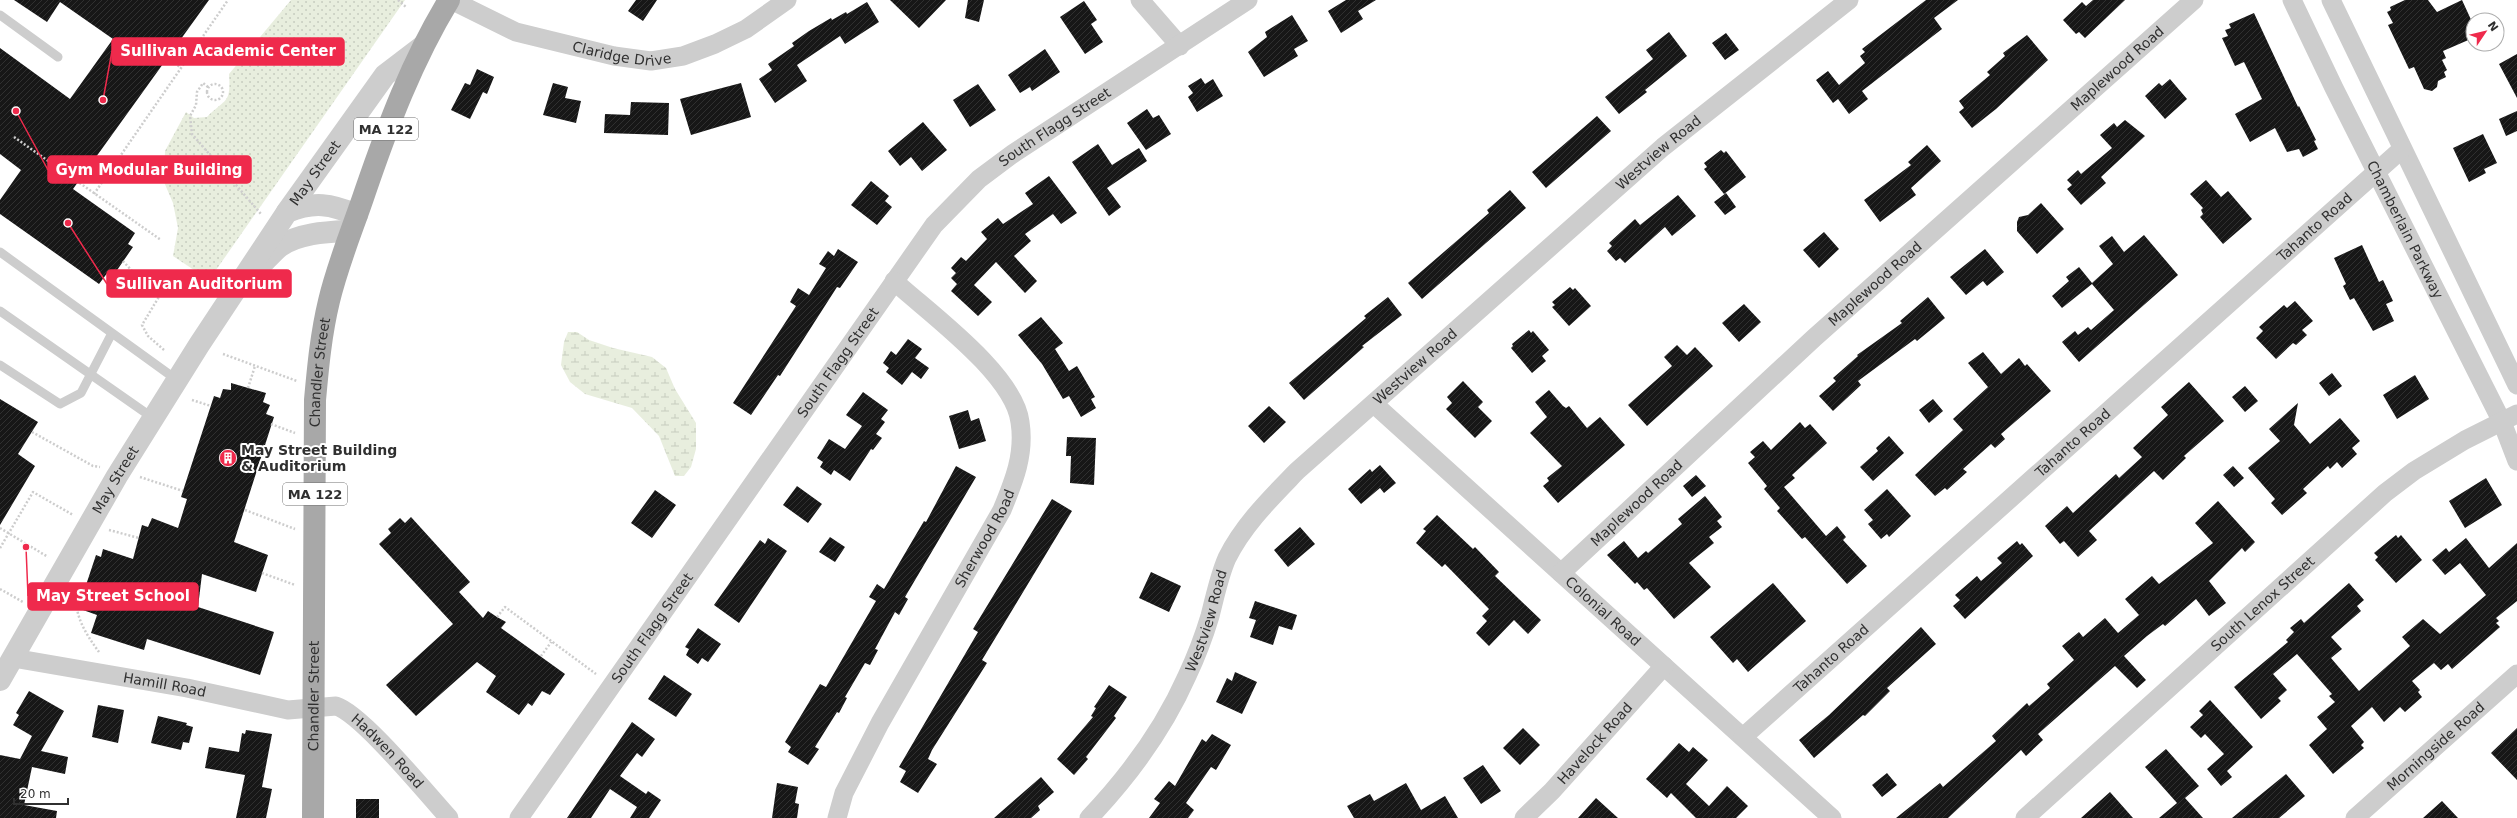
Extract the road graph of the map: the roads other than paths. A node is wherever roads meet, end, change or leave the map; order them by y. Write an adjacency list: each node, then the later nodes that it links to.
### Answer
1 (450, 0): 2 (street, Claridge Drive); 10 (main road, Chandler Street / MA 122)
2 (788, 0)
3 (1140, 0): 11 (street)
4 (1248, 0): 11 (street, South Flagg Street)
5 (1849, 0): 26 (street, Westview Road)
6 (2194, 0): 30 (street, Maplewood Road)
7 (2292, 0): 14 (street, Chamberlain Parkway)
8 (2330, 0): 13 (street)
9 (0, 15): 12 (lane)
10 (423, 46): 15 (street, May Street); 16 (main road, Chandler Street / MA 122)
11 (1180, 46): 18 (street, South Flagg Street)
12 (58, 57)
13 (2402, 149): 14 (street, Tahanto Road); 25 (street)
14 (2377, 172): 28 (street, Chamberlain Parkway); 36 (street, Tahanto Road)
15 (287, 212): 16 (street, May Street); 19 (street, May Street)
16 (353, 223): 19 (street, May Street); 35 (main road, Chandler Street / MA 122)
17 (0, 252): 21 (lane)
18 (894, 281): 39 (street, South Flagg Street); 40 (street, Sherwood Road)
19 (240, 285): 24 (street, May Street)
20 (0, 311): 23 (lane)
21 (112, 332): 23 (lane); 24 (lane)
22 (0, 364): 23 (lane)
23 (89, 373): 27 (lane)
24 (177, 380): 27 (street, May Street)
25 (2517, 385)
26 (1374, 404): 30 (street, Colonial Road); 41 (street, Westview Road)
27 (154, 418): 31 (street, May Street)
28 (2509, 418): 29 (street, Chamberlain Parkway); 44 (street, South Lenox Street)
29 (2517, 461)
30 (1560, 573): 32 (street, Colonial Road)
31 (13, 658): 34 (street, May Street); 35 (street, Hamill Road)
32 (1664, 666): 36 (street, Colonial Road); 42 (street, Havelock Road)
33 (2517, 674): 45 (street, Morningside Road)
34 (0, 680)
35 (315, 707): 37 (main road, Chandler Street / MA 122); 38 (street, Hadwen Road)
36 (1743, 737): 43 (street, Colonial Road)
37 (313, 818)
38 (449, 818)
39 (518, 818)
40 (837, 818)
41 (1090, 818)
42 (1524, 818)
43 (1832, 818)
44 (2025, 818)
45 (2355, 818)

